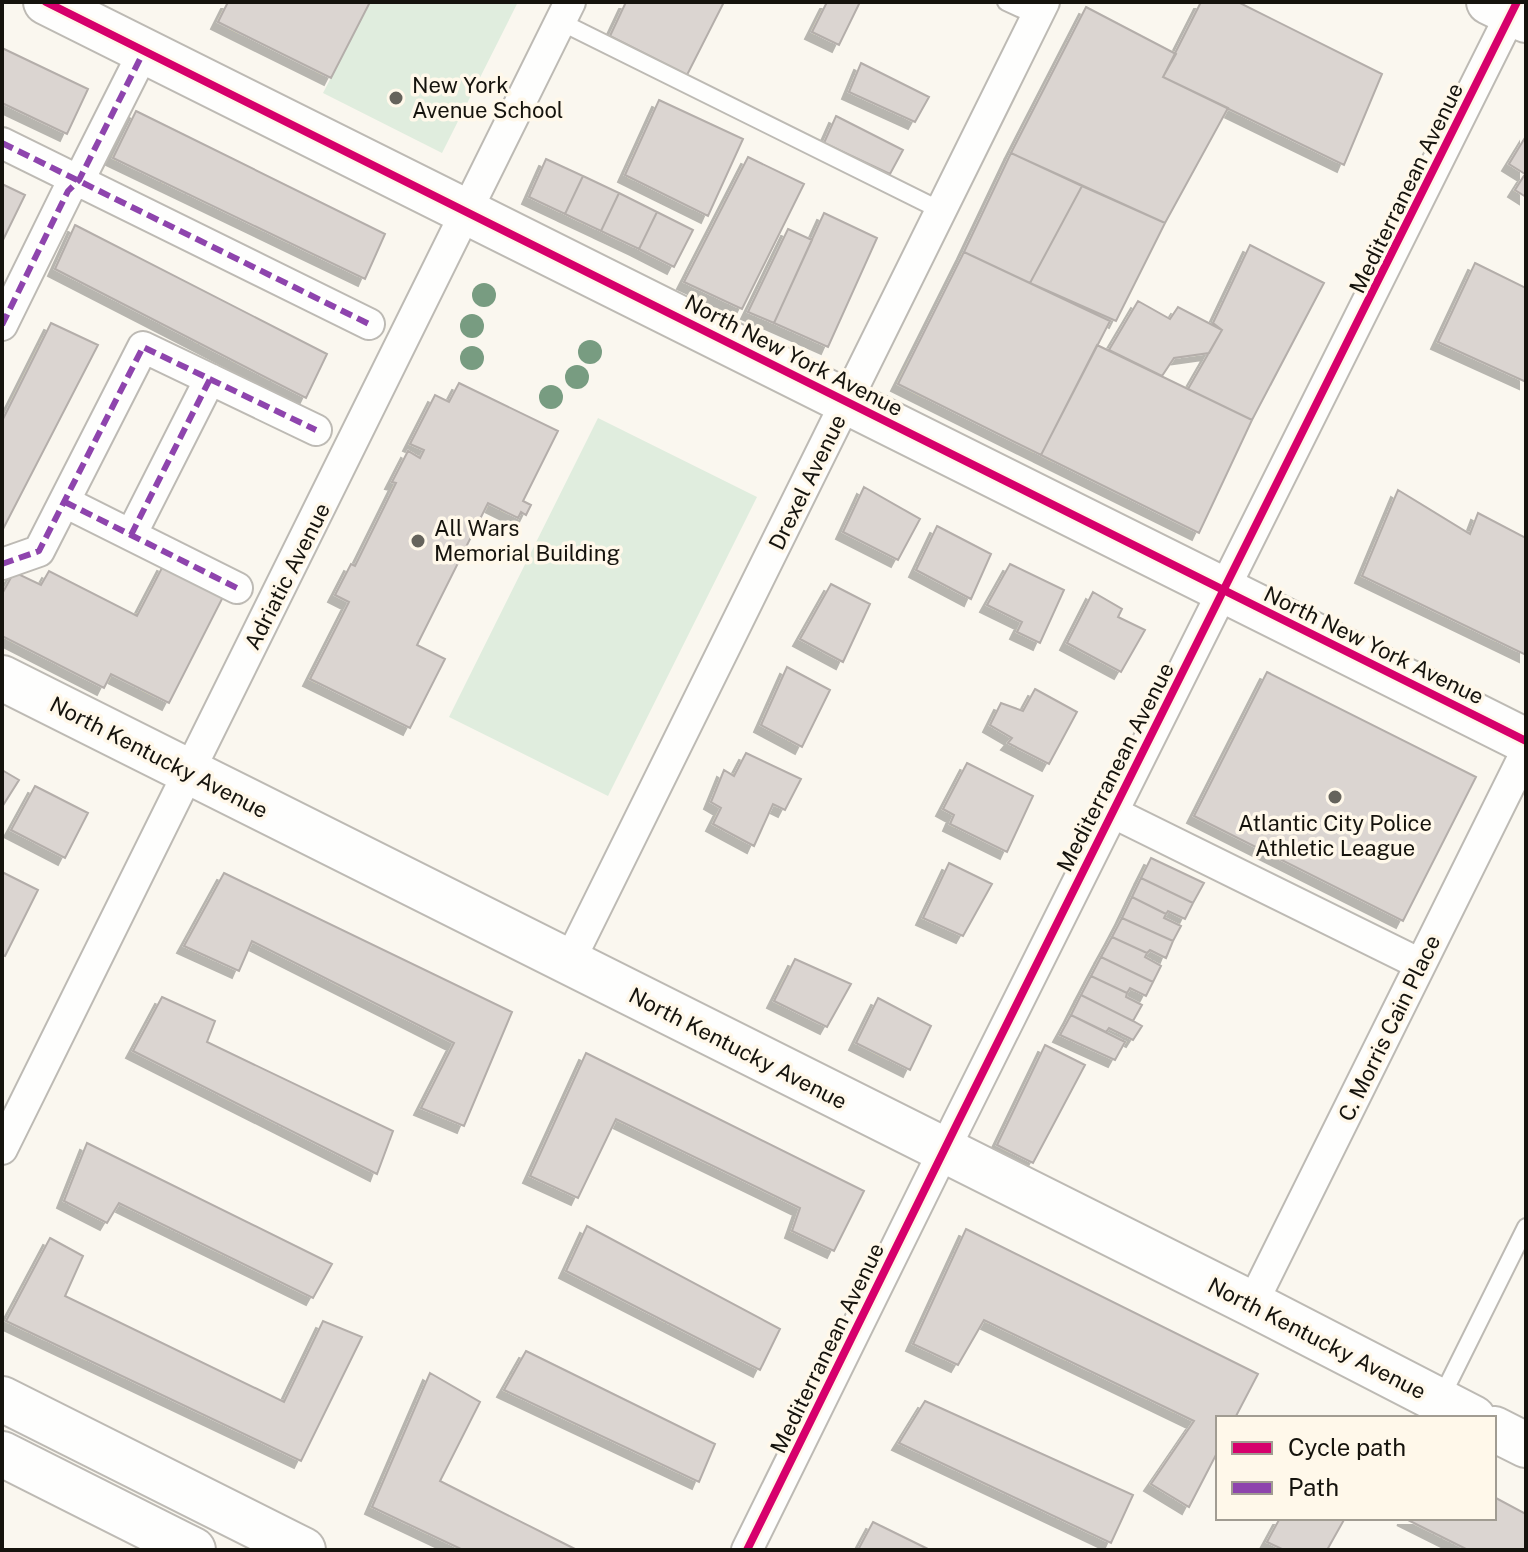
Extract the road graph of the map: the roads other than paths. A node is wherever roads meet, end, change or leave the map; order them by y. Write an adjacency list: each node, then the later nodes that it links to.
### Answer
1 (46, 2): 6 (street, North New York Avenue)
2 (1006, 2): 3 (lane)
3 (1040, 9): 9 (street, Drexel Avenue)
4 (1511, 9): 20 (street, Mediterranean Avenue)
5 (566, 12): 9 (lane); 10 (street, Adriatic Avenue)
6 (144, 51): 8 (street); 10 (street, North New York Avenue)
7 (2, 143): 8 (street)
8 (79, 180): 11 (street); 12 (street)
9 (940, 210): 14 (street, Drexel Avenue)
10 (466, 212): 14 (street, North New York Avenue); 24 (street, Adriatic Avenue)
11 (369, 324)
12 (2, 325)
13 (210, 379): 15 (street); 16 (street); 17 (street)
14 (846, 403): 20 (street, North New York Avenue); 26 (street, Drexel Avenue)
15 (316, 430)
16 (65, 502): 17 (street); 18 (street)
17 (131, 535): 19 (street)
18 (2, 564)
19 (237, 588)
20 (1224, 590): 22 (street, North New York Avenue); 25 (street, Mediterranean Avenue)
21 (2, 678): 24 (street, North Kentucky Avenue)
22 (1526, 741)
23 (1526, 752): 27 (street, C. Morris Cain Place)
24 (189, 772): 26 (street, North Kentucky Avenue); 28 (street, Adriatic Avenue)
25 (1112, 812): 27 (street); 29 (street, Mediterranean Avenue)
26 (569, 962): 29 (street, North Kentucky Avenue)
27 (1420, 964): 31 (street, C. Morris Cain Place)
28 (2, 1149)
29 (944, 1151): 31 (street, North Kentucky Avenue); 39 (street, Mediterranean Avenue)
30 (1526, 1227): 33 (lane)
31 (1252, 1304): 33 (street, North Kentucky Avenue)
32 (12, 1404): 36 (street); 38 (street)
33 (1456, 1410)
34 (1496, 1430): 35 (street)
35 (1526, 1445)
36 (2, 1452): 37 (street)
37 (193, 1550)
38 (303, 1550)
39 (747, 1550)

